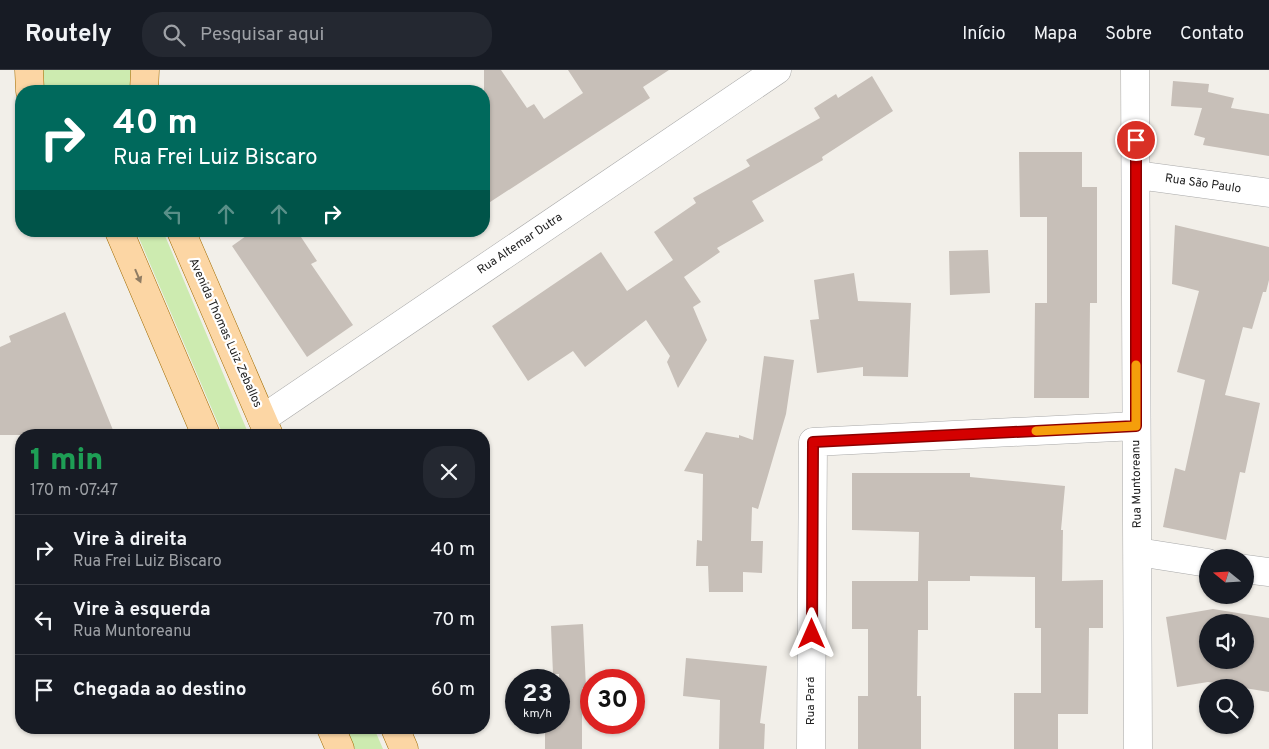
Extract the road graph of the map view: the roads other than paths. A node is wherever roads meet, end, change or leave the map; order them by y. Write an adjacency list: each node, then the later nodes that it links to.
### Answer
1 (29, 70): 5 (main road)
2 (145, 70): 6 (main road)
3 (777, 70): 12 (street, Rua Altemar Dutra)
4 (1134, 70): 7 (street, Rua Muntoreanu)
5 (29, 85)
6 (144, 85)
7 (1137, 175): 8 (street, Rua São Paulo); 11 (street, Rua Muntoreanu)
8 (1269, 194)
9 (122, 237): 13 (main road, one-way to 13)
10 (183, 237): 12 (main road, Avenida Thomas Luiz Zeballos)
11 (1136, 426): 14 (street, Rua Muntoreanu); 22 (street, Rua Pará)
12 (266, 427)
13 (203, 429)
14 (1138, 552): 15 (street); 23 (street, Rua Muntoreanu)
15 (1199, 562)
16 (1254, 570): 17 (street)
17 (1269, 572)
18 (334, 734): 20 (main road)
19 (398, 734): 21 (main road)
20 (340, 749)
21 (404, 749)
22 (811, 749)
23 (1138, 749)

